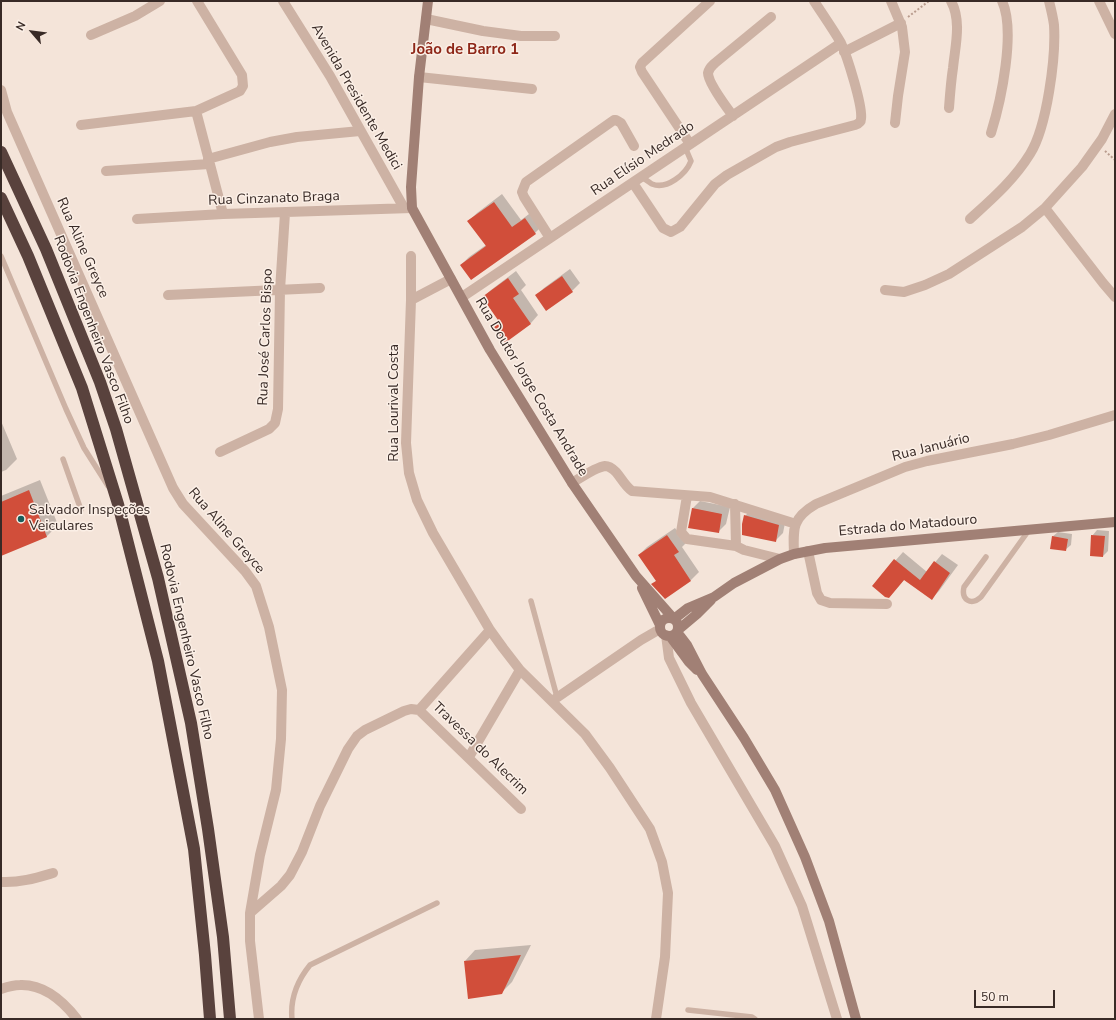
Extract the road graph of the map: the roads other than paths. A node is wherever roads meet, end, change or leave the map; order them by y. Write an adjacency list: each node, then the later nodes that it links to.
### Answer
1 (160, 1): 16 (street)
2 (197, 1): 23 (street)
3 (283, 1): 28 (street, Avenida Presidente Medici)
4 (428, 1): 13 (main road)
5 (710, 1): 31 (street)
6 (814, 1): 18 (street)
7 (891, 1): 14 (street)
8 (952, 1): 22 (street)
9 (1002, 1): 29 (street)
10 (1049, 1): 41 (street)
11 (1099, 1): 15 (street)
12 (772, 17): 25 (street)
13 (426, 19): 17 (street); 19 (main road)
14 (901, 23): 18 (street, Rua Elísio Medrado); 26 (street)
15 (1115, 34)
16 (91, 35)
17 (555, 36)
18 (842, 48): 25 (street, Rua Elísio Medrado); 35 (street)
19 (419, 77): 20 (street); 37 (main road)
20 (532, 89)
21 (1, 90): 85 (street, Rua Aline Greyce)
22 (949, 108)
23 (196, 111): 27 (street); 33 (street)
24 (1115, 114): 38 (street)
25 (733, 116): 31 (street, Rua Elísio Medrado)
26 (895, 123)
27 (81, 125)
28 (360, 131): 33 (street); 37 (street, Avenida Presidente Medici)
29 (991, 133)
30 (634, 146): 43 (street)
31 (688, 146): 35 (street, Rua Elísio Medrado); 35 (lane)
32 (1, 152): 90 (highway, Rodovia Engenheiro Vasco Filho)
33 (209, 161): 34 (street); 40 (street)
34 (106, 171)
35 (637, 180): 43 (street, Rua Elísio Medrado)
36 (1, 198): 59 (highway)
37 (408, 208): 39 (street, Rua Cinzanato Braga); 46 (main road, Rua Doutor Jorge Costa Andrade)
38 (1044, 208): 49 (street); 52 (street)
39 (285, 213): 40 (street, Rua Cinzanato Braga); 48 (street, Rua José Carlos Bispo)
40 (223, 214): 42 (street, Rua Cinzanato Braga)
41 (970, 218)
42 (137, 219)
43 (550, 238): 51 (street, Rua Elísio Medrado)
44 (1, 256): 59 (lane)
45 (410, 256): 53 (street, Rua Lourival Costa)
46 (451, 278): 51 (main road, Rua Doutor Jorge Costa Andrade); 53 (street)
47 (320, 288): 48 (street)
48 (280, 290): 50 (street); 55 (street, Rua José Carlos Bispo)
49 (885, 290)
50 (168, 295)
51 (462, 297): 57 (main road, Rua Doutor Jorge Costa Andrade)
52 (1115, 297)
53 (411, 300): 75 (street, Rua Lourival Costa)
54 (1115, 415): 63 (street, Rua Januário)
55 (220, 452)
56 (63, 459): 61 (lane)
57 (572, 483): 58 (street); 70 (main road, Rua Doutor Jorge Costa Andrade)
58 (687, 496): 60 (street); 65 (street)
59 (118, 504): 89 (highway)
60 (735, 504): 63 (street); 65 (street)
61 (81, 510)
62 (1115, 522): 64 (main road, Estrada do Matadouro)
63 (796, 524): 67 (street)
64 (1030, 530): 66 (main road, Estrada do Matadouro); 68 (lane)
65 (736, 546): 69 (street)
66 (808, 551): 67 (main road, Estrada do Matadouro); 73 (street)
67 (794, 554): 69 (main road, Estrada do Matadouro)
68 (986, 557)
69 (780, 560): 71 (main road, Estrada do Matadouro)
70 (636, 576): 74 (main road, Rua Doutor Jorge Costa Andrade); 76 (main road, Rua Doutor Jorge Costa Andrade)
71 (714, 597): 74 (main road, Estrada do Matadouro); 76 (main road, Estrada do Matadouro)
72 (531, 601): 78 (lane)
73 (887, 604)
74 (673, 618): 76 (main road); 76 (main road, Estrada do Matadouro)
75 (490, 630): 77 (street, Rua Lourival Costa); 79 (street)
76 (668, 631): 78 (street); 95 (street); 96 (main road, Rua Doutor Jorge Costa Andrade)
77 (520, 670): 78 (street, Rua Lourival Costa); 80 (street)
78 (555, 699): 93 (street, Rua Lourival Costa)
79 (419, 710): 80 (street, Travessa do Alecrim); 85 (street)
80 (469, 757): 81 (street, Travessa do Alecrim)
81 (521, 809)
82 (53, 873): 83 (street)
83 (1, 882)
84 (436, 903): 92 (lane)
85 (250, 913): 91 (street, Rua Aline Greyce)
86 (1, 988): 88 (street)
87 (688, 1010): 94 (lane)
88 (77, 1019)
89 (210, 1019)
90 (230, 1019)
91 (259, 1019)
92 (292, 1019)
93 (656, 1019)
94 (755, 1019)
95 (837, 1019)
96 (856, 1019)

